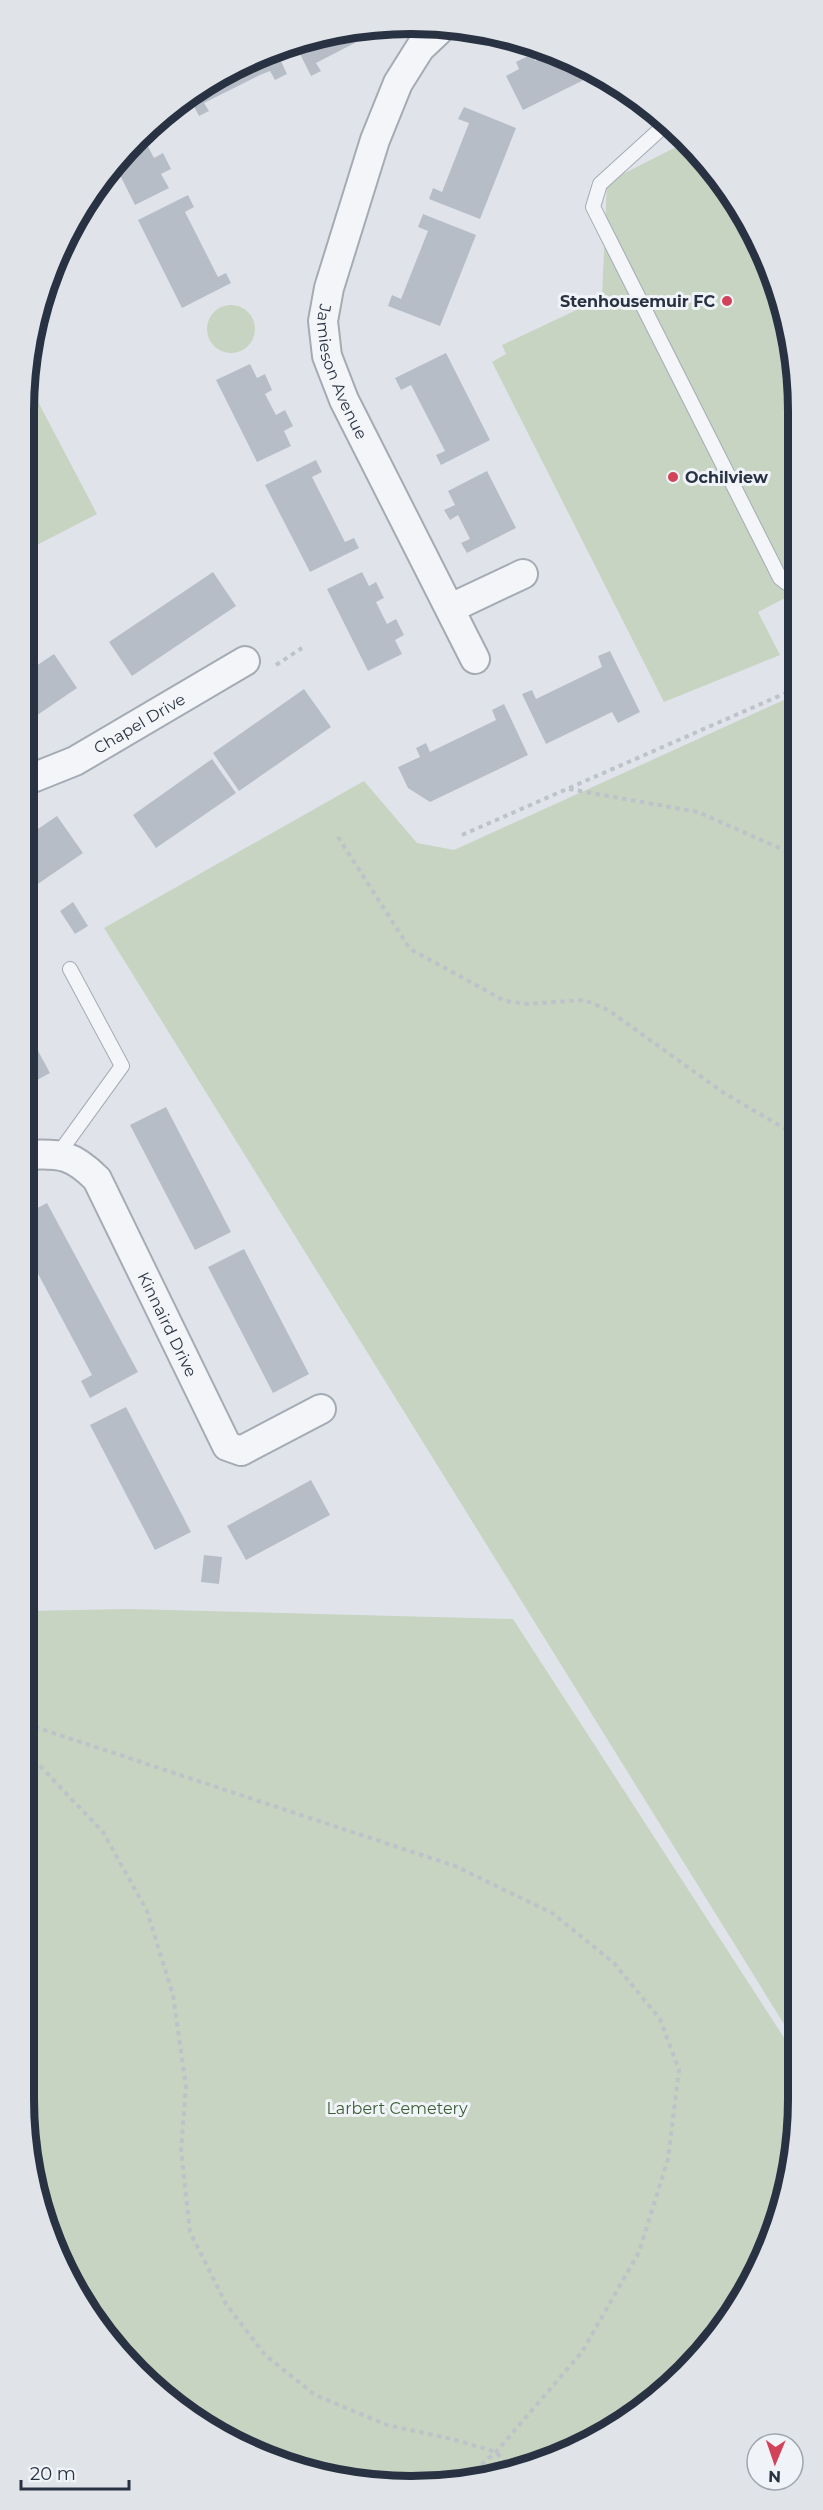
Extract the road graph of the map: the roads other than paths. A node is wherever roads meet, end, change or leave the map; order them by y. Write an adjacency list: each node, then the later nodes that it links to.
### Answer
1 (435, 35): 5 (street, Jamieson Avenue)
2 (661, 129): 4 (lane)
3 (523, 574): 5 (street)
4 (788, 584)
5 (451, 609): 6 (street, Jamieson Avenue)
6 (475, 659)
7 (245, 661): 8 (street, Chapel Drive)
8 (34, 777)
9 (70, 969): 10 (lane)
10 (59, 1153): 11 (street); 12 (street, Kinnaird Drive)
11 (34, 1155)
12 (321, 1409)

